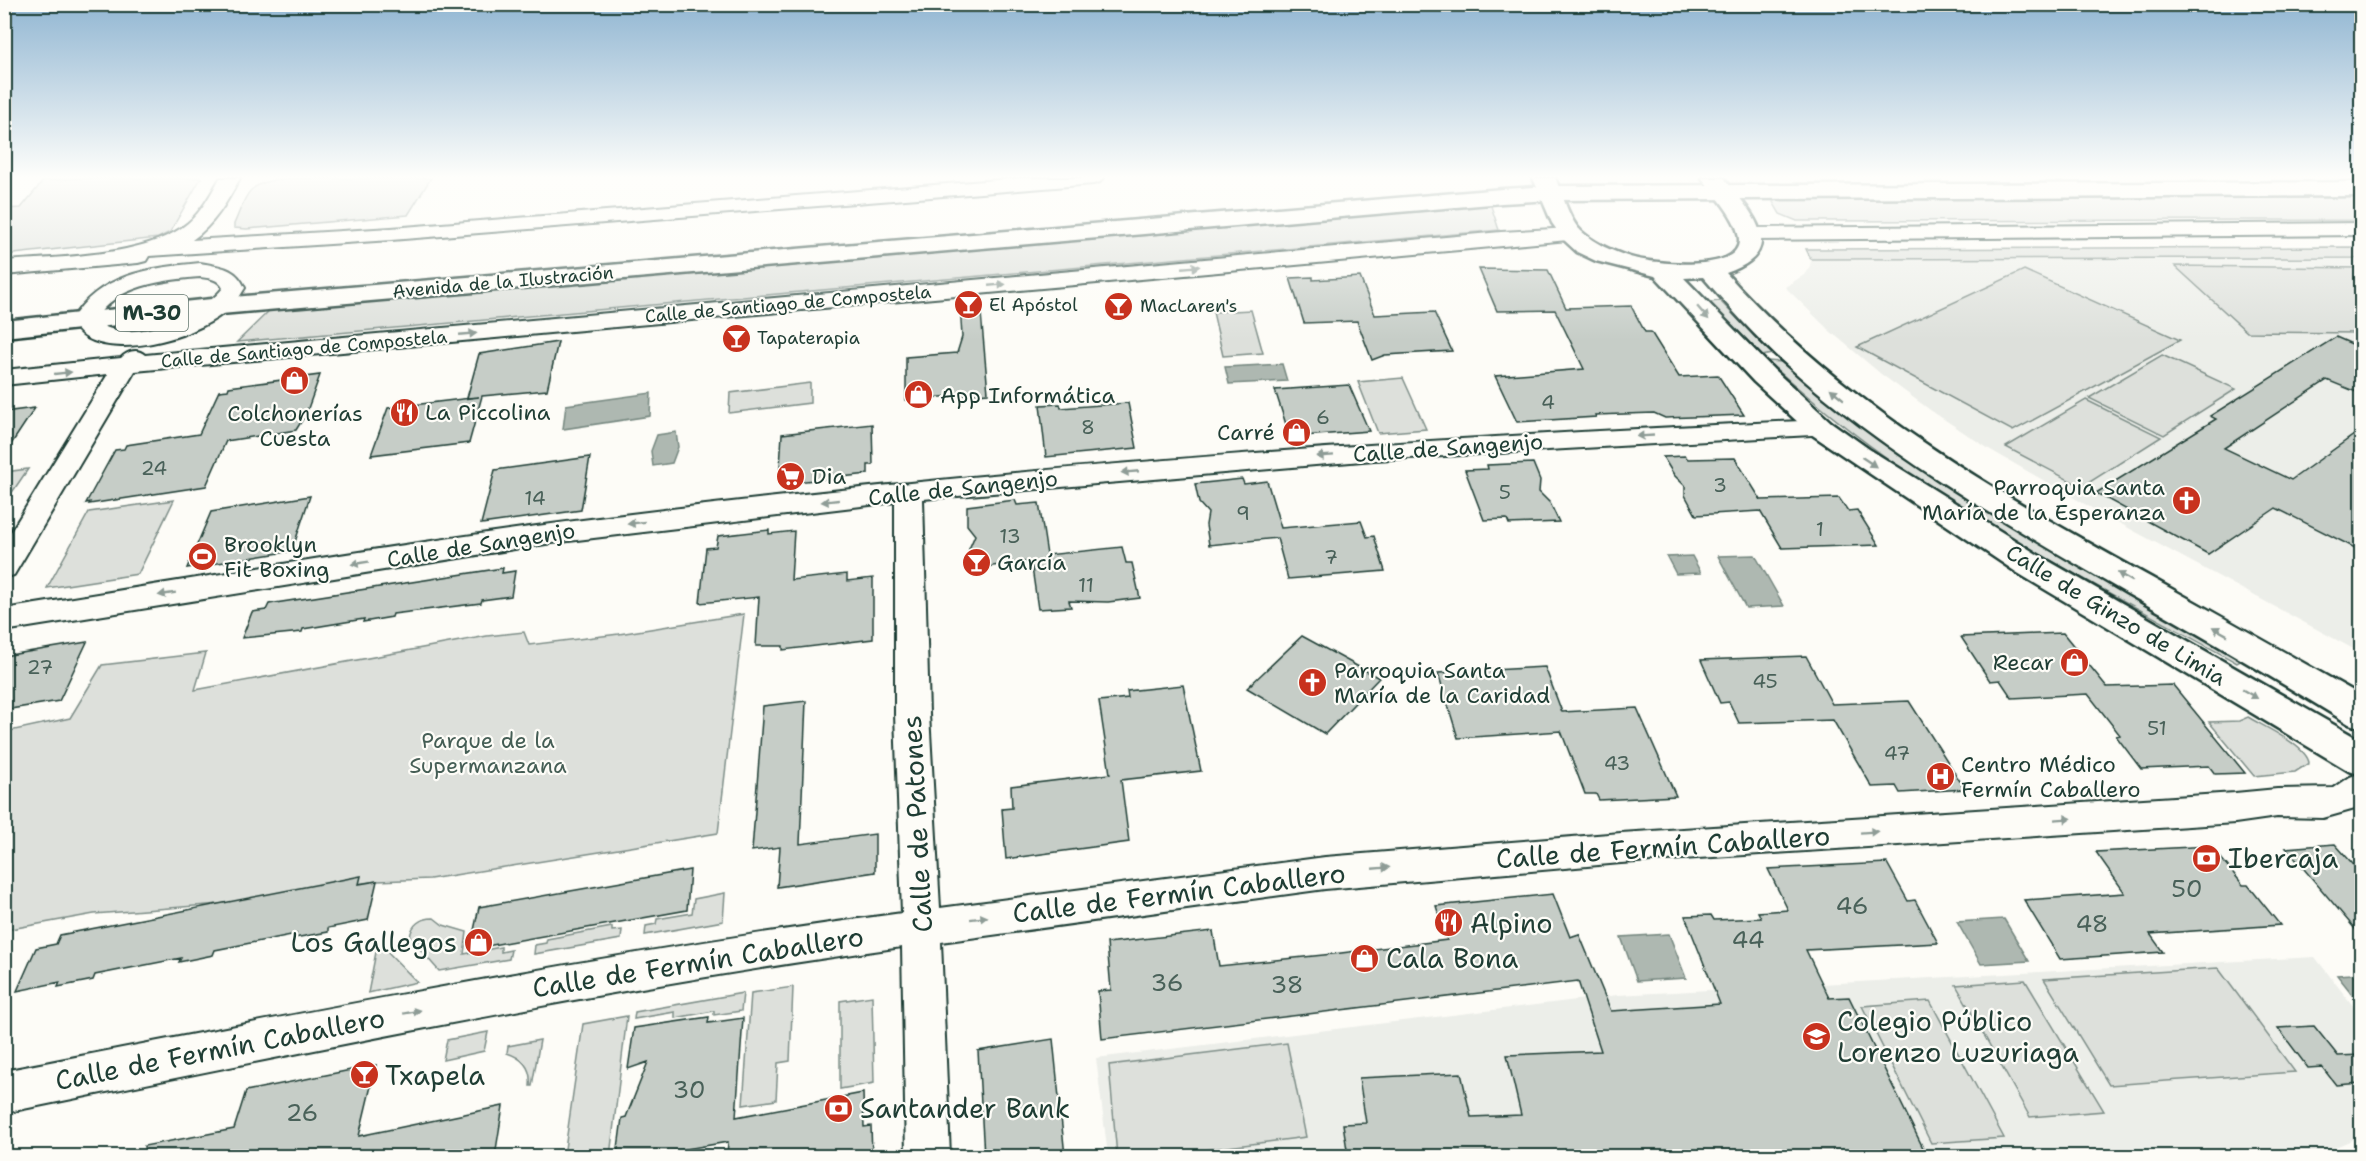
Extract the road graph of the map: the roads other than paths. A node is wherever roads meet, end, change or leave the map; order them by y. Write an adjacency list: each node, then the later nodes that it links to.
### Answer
1 (188, 232): 9 (street)
2 (203, 232): 8 (street)
3 (414, 232): 8 (street)
4 (978, 232): 16 (main road, Avenida de la Ilustración / M-30)
5 (2027, 232): 7 (street)
6 (1571, 234): 14 (main road); 22 (street, Calle de Santiago de Compostela, one-way to 6)
7 (1749, 234): 12 (main road)
8 (194, 248): 9 (street); 13 (street); 15 (street)
9 (145, 250): 10 (street)
10 (118, 256): 11 (street); 15 (street)
11 (4, 268)
12 (1709, 269): 14 (main road); 28 (main road, Calle de Ginzo de Limia, one-way to 12)
13 (200, 270): 15 (street); 16 (street)
14 (1663, 271): 24 (main road, Calle de Ginzo de Limia, one-way to 24)
15 (158, 275): 18 (street)
16 (227, 297): 18 (main road, Avenida de la Ilustración / M-30); 20 (street)
17 (4, 309): 18 (main road, M-30)
18 (89, 311): 19 (main road, M-30); 21 (street)
19 (4, 329)
20 (171, 330): 21 (street); 22 (street)
21 (121, 338): 22 (street)
22 (126, 366): 23 (street, Calle de Santiago de Compostela, one-way to 22); 26 (street)
23 (4, 378)
24 (1821, 428): 25 (street, Calle de Sangenjo, one-way to 25); 29 (main road, Calle de Ginzo de Limia, one-way to 29)
25 (909, 492): 27 (street, Calle de Sangenjo, one-way to 27); 31 (street, Calle de Patones)
26 (4, 568)
27 (4, 620)
28 (2361, 714)
29 (2361, 760)
30 (2361, 787): 31 (street, Calle de Fermín Caballero, one-way to 30)
31 (921, 926): 32 (street, Calle de Fermín Caballero, one-way to 31); 33 (street, Calle de Patones)
32 (4, 1092)
33 (928, 1156)

